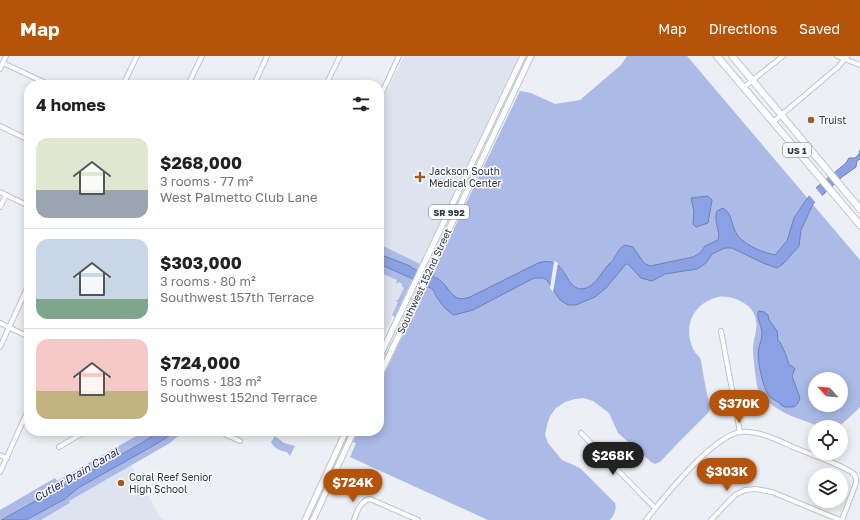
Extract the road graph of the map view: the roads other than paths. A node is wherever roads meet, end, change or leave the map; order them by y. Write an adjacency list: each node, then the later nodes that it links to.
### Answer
1 (6, 56): 14 (street)
2 (137, 56): 18 (street)
3 (202, 56): 19 (street)
4 (267, 56): 20 (street)
5 (340, 56): 21 (street)
6 (399, 56): 24 (street)
7 (523, 56): 43 (main road, Southwest 152nd Street / SR 992)
8 (531, 56): 44 (main road, Southwest 152nd Street / SR 992)
9 (717, 56): 23 (highway, US 1)
10 (732, 56): 22 (highway, US 1)
11 (783, 56): 22 (street)
12 (837, 56): 13 (street)
13 (846, 57): 15 (street); 25 (street)
14 (3, 63): 16 (street); 17 (street)
15 (860, 65)
16 (0, 69)
17 (39, 80)
18 (125, 80)
19 (190, 80)
20 (256, 80)
21 (328, 80)
22 (752, 81): 23 (street); 25 (highway, US 1)
23 (744, 87): 26 (highway, US 1)
24 (384, 88)
25 (781, 115): 26 (street); 33 (highway, US 1)
26 (773, 122): 34 (highway, US 1)
27 (0, 126): 28 (street)
28 (24, 138)
29 (0, 192): 30 (street)
30 (6, 195): 31 (street); 32 (street)
31 (24, 204)
32 (0, 208)
33 (860, 209)
34 (850, 213): 35 (highway); 36 (highway, US 1)
35 (860, 216)
36 (860, 225)
37 (24, 295): 39 (street)
38 (0, 323): 39 (street)
39 (9, 327): 41 (street); 42 (street)
40 (721, 331): 46 (street)
41 (24, 334)
42 (0, 347)
43 (384, 347)
44 (384, 359)
45 (24, 419): 55 (street)
46 (740, 432): 57 (street); 64 (street)
47 (581, 433): 57 (street)
48 (77, 436): 53 (street)
49 (229, 436): 52 (street)
50 (344, 436): 58 (main road)
51 (352, 436): 59 (main road)
52 (240, 441)
53 (58, 447)
54 (0, 454): 55 (street)
55 (6, 458): 56 (street)
56 (0, 472)
57 (655, 508): 62 (street)
58 (305, 520)
59 (313, 520)
60 (354, 520): 61 (street)
61 (418, 520)
62 (646, 520)
63 (711, 520): 64 (street)
64 (840, 520)

